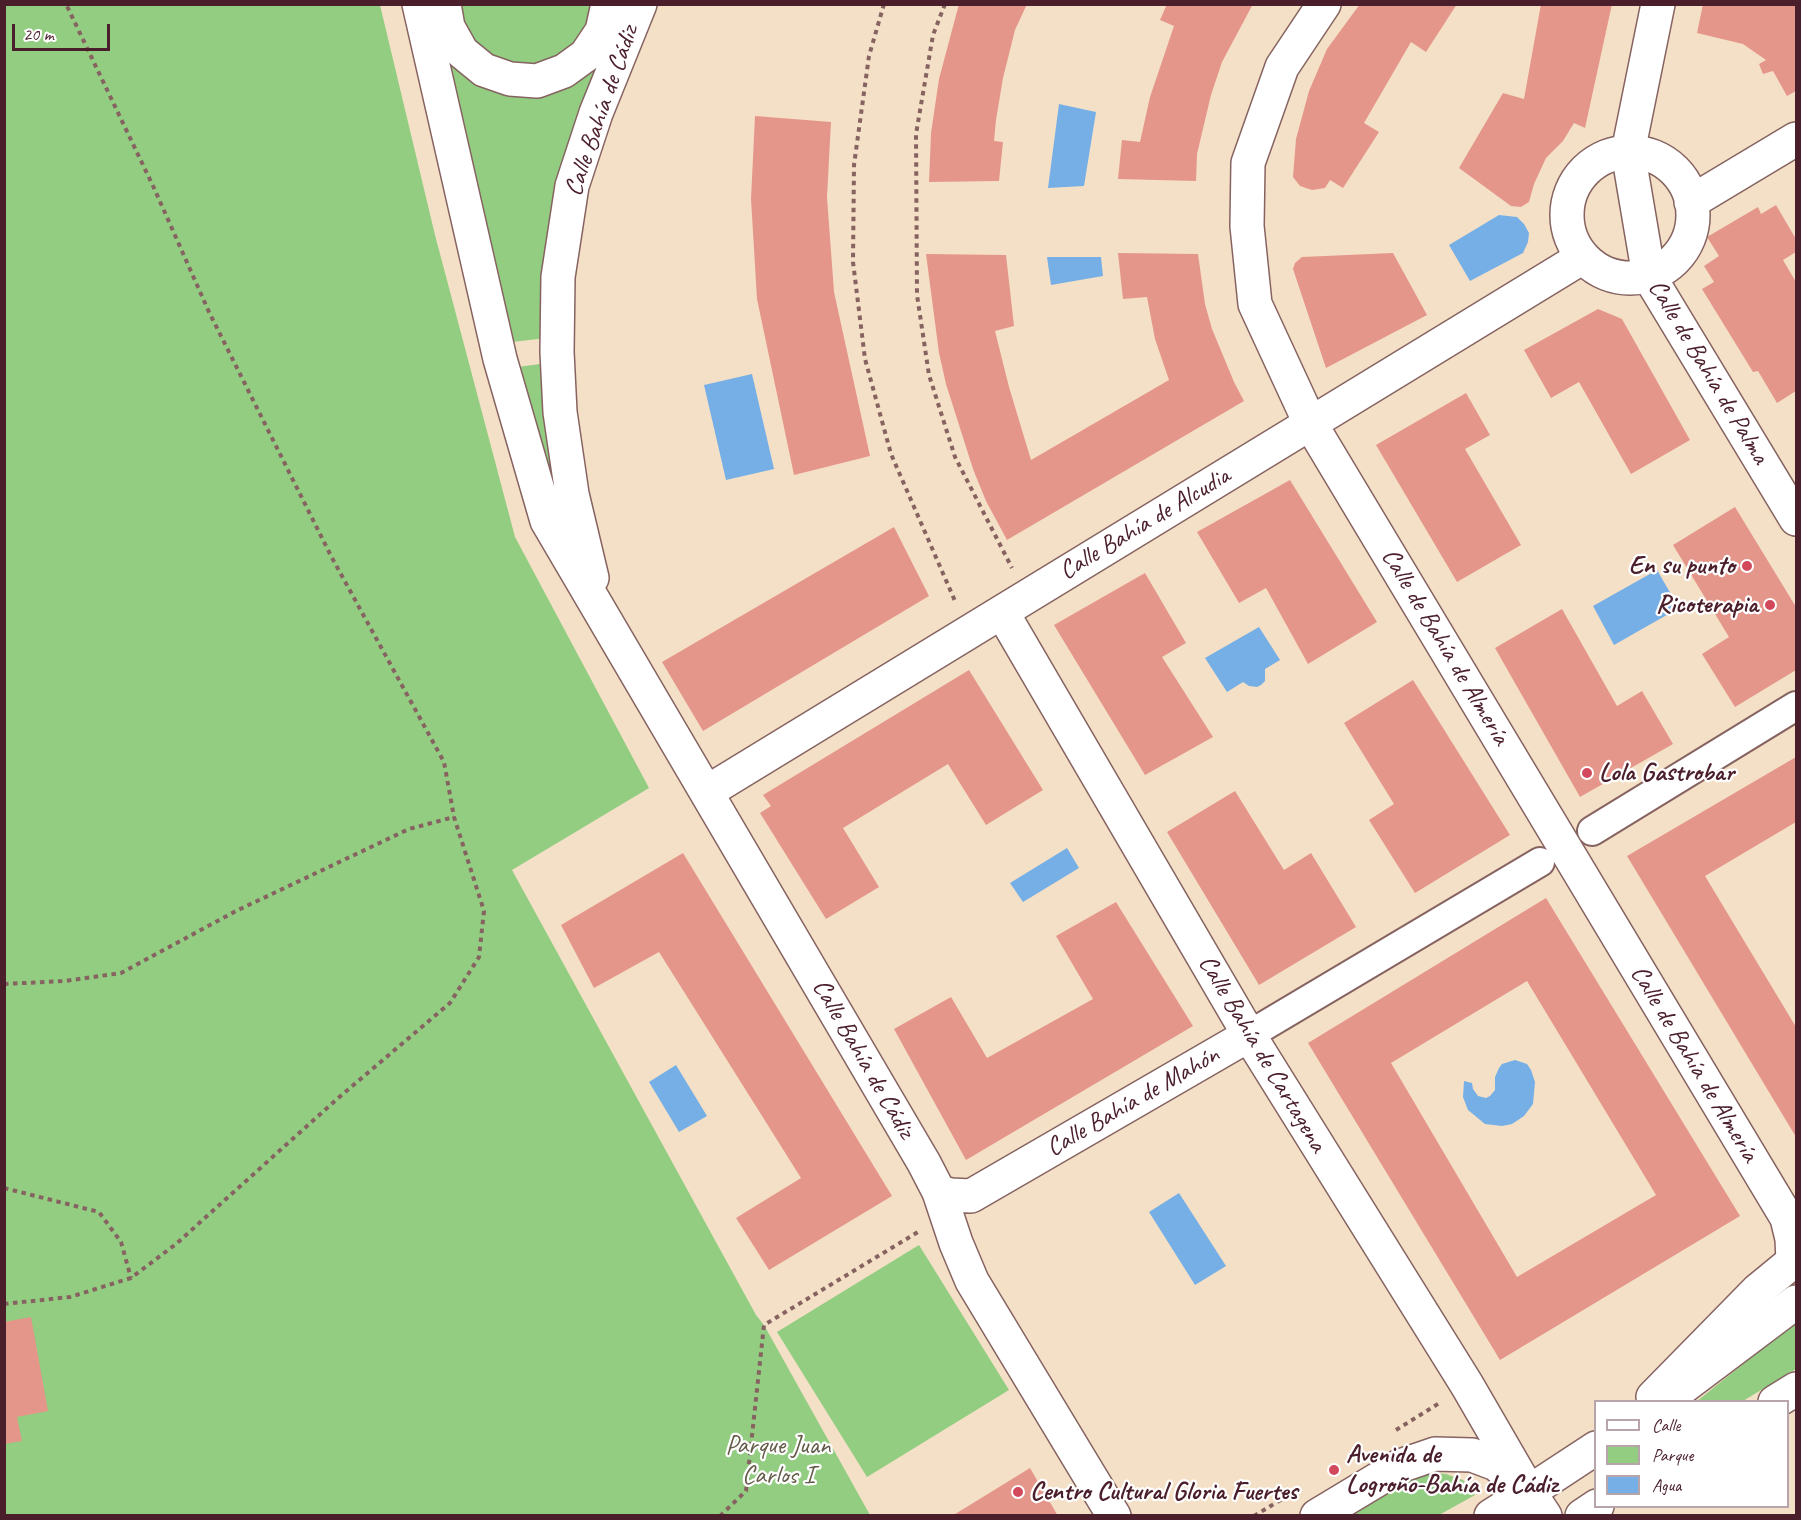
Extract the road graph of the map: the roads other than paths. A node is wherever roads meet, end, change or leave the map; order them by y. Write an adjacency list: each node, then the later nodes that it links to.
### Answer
1 (640, 4): 5 (street, Calle Bahía de Cádiz)
2 (1324, 4): 11 (street, Calle de Bahía de Almería)
3 (1658, 4): 7 (street, Calle de Bahía de Palma)
4 (434, 17): 5 (street); 13 (street, Calle Bahía de Cádiz)
5 (611, 26): 13 (street, Calle Bahía de Cádiz)
6 (1797, 139): 8 (street)
7 (1628, 152): 8 (street); 9 (street); 10 (street, Calle de Bahía de Palma)
8 (1691, 202): 10 (street)
9 (1583, 257): 10 (street); 11 (street, Calle Bahía de Alcudia)
10 (1649, 276): 12 (street, Calle de Bahía de Palma)
11 (1311, 423): 14 (street, Calle Bahía de Alcudia); 21 (street, Calle de Bahía de Almería)
12 (1797, 519)
13 (600, 609): 16 (street, Calle Bahía de Cádiz)
14 (1002, 612): 16 (street, Calle Bahía de Alcudia); 19 (street, Calle Bahía de Cartagena)
15 (1797, 706): 17 (street)
16 (707, 792): 20 (street, Calle Bahía de Cádiz)
17 (1592, 831)
18 (1540, 862): 19 (street, Calle Bahía de Mahón)
19 (1249, 1035): 20 (street, Calle Bahía de Mahón); 28 (street, Calle Bahía de Cartagena)
20 (943, 1203): 29 (street, Calle Bahía de Cádiz)
21 (1795, 1260): 24 (street)
22 (1797, 1302): 25 (street)
23 (1797, 1389): 26 (street)
24 (1650, 1400)
25 (1664, 1400)
26 (1777, 1400)
27 (1594, 1450): 28 (street)
28 (1537, 1504): 30 (street); 31 (street)
29 (1114, 1515)
30 (1317, 1515)
31 (1491, 1515)

